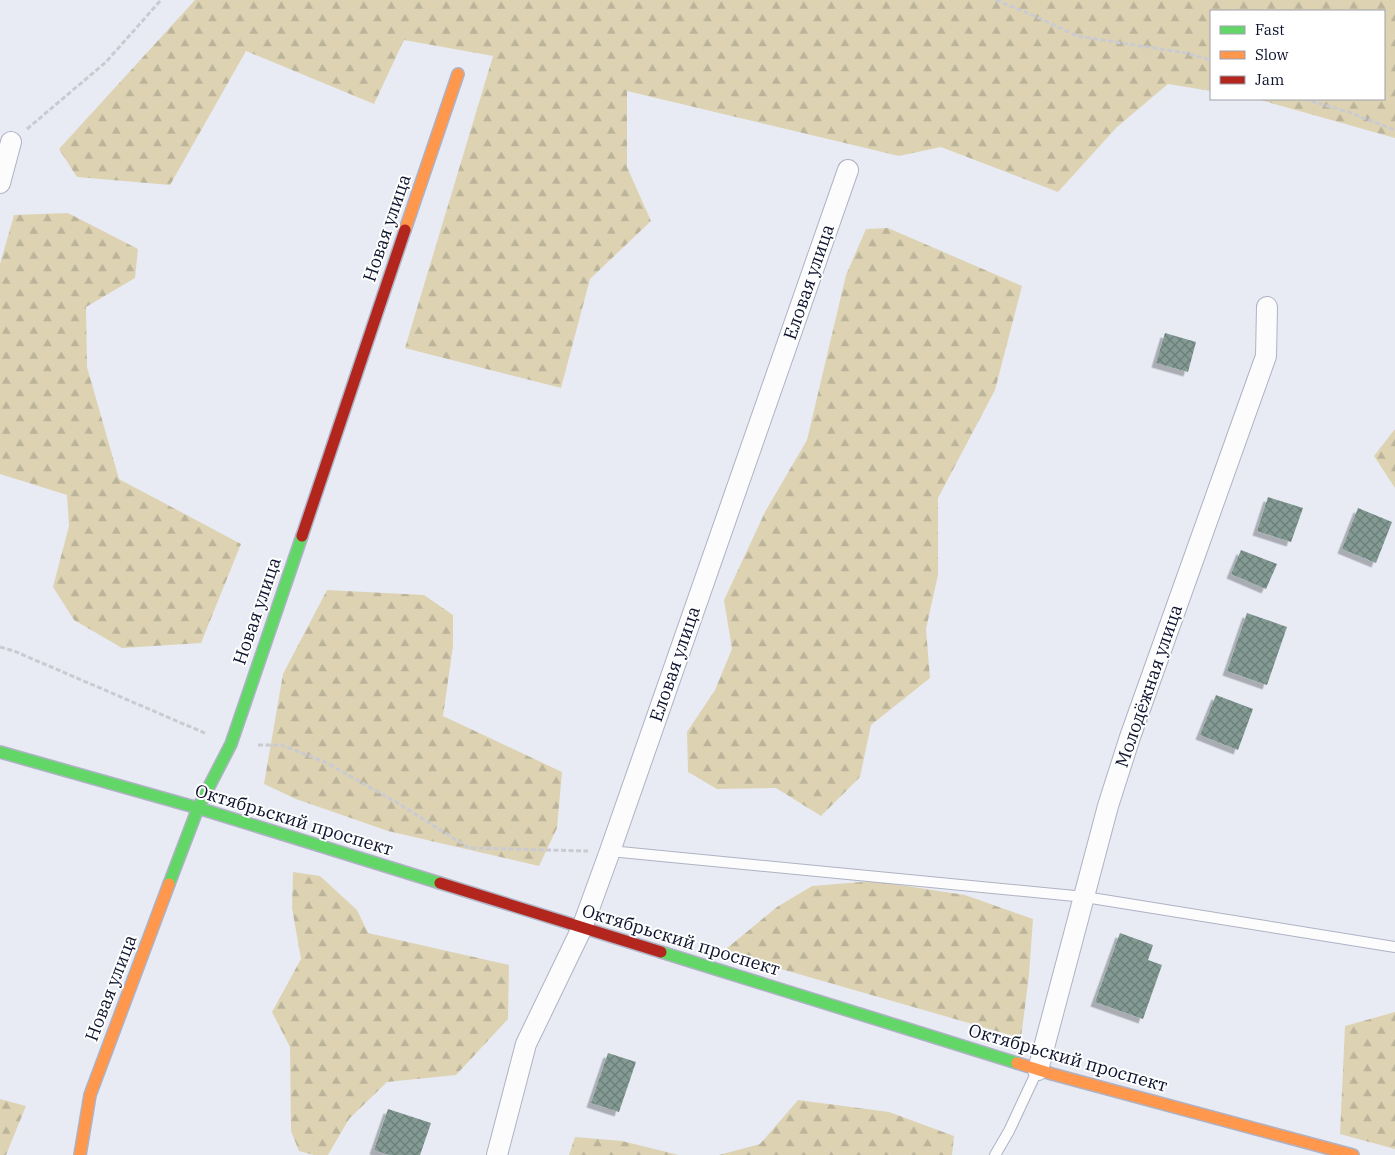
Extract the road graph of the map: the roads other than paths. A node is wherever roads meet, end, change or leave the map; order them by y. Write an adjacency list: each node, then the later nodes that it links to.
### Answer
1 (458, 74): 7 (street, Новая улица)
2 (11, 142): 4 (street)
3 (848, 170): 8 (street, Еловая улица)
4 (0, 183)
5 (1267, 307): 9 (street, Молодёжная улица)
6 (0, 752): 7 (street, Октябрьский проспект)
7 (198, 808): 10 (street, Октябрьский проспект); 13 (street, Новая улица)
8 (610, 851): 9 (lane); 10 (street, Еловая улица)
9 (1085, 897): 11 (lane); 12 (street, Молодёжная улица)
10 (582, 928): 12 (street, Октябрьский проспект); 14 (street, Еловая улица)
11 (1395, 947)
12 (1038, 1070): 15 (lane); 16 (street, Октябрьский проспект)
13 (80, 1155)
14 (497, 1155)
15 (995, 1155)
16 (1353, 1155)

